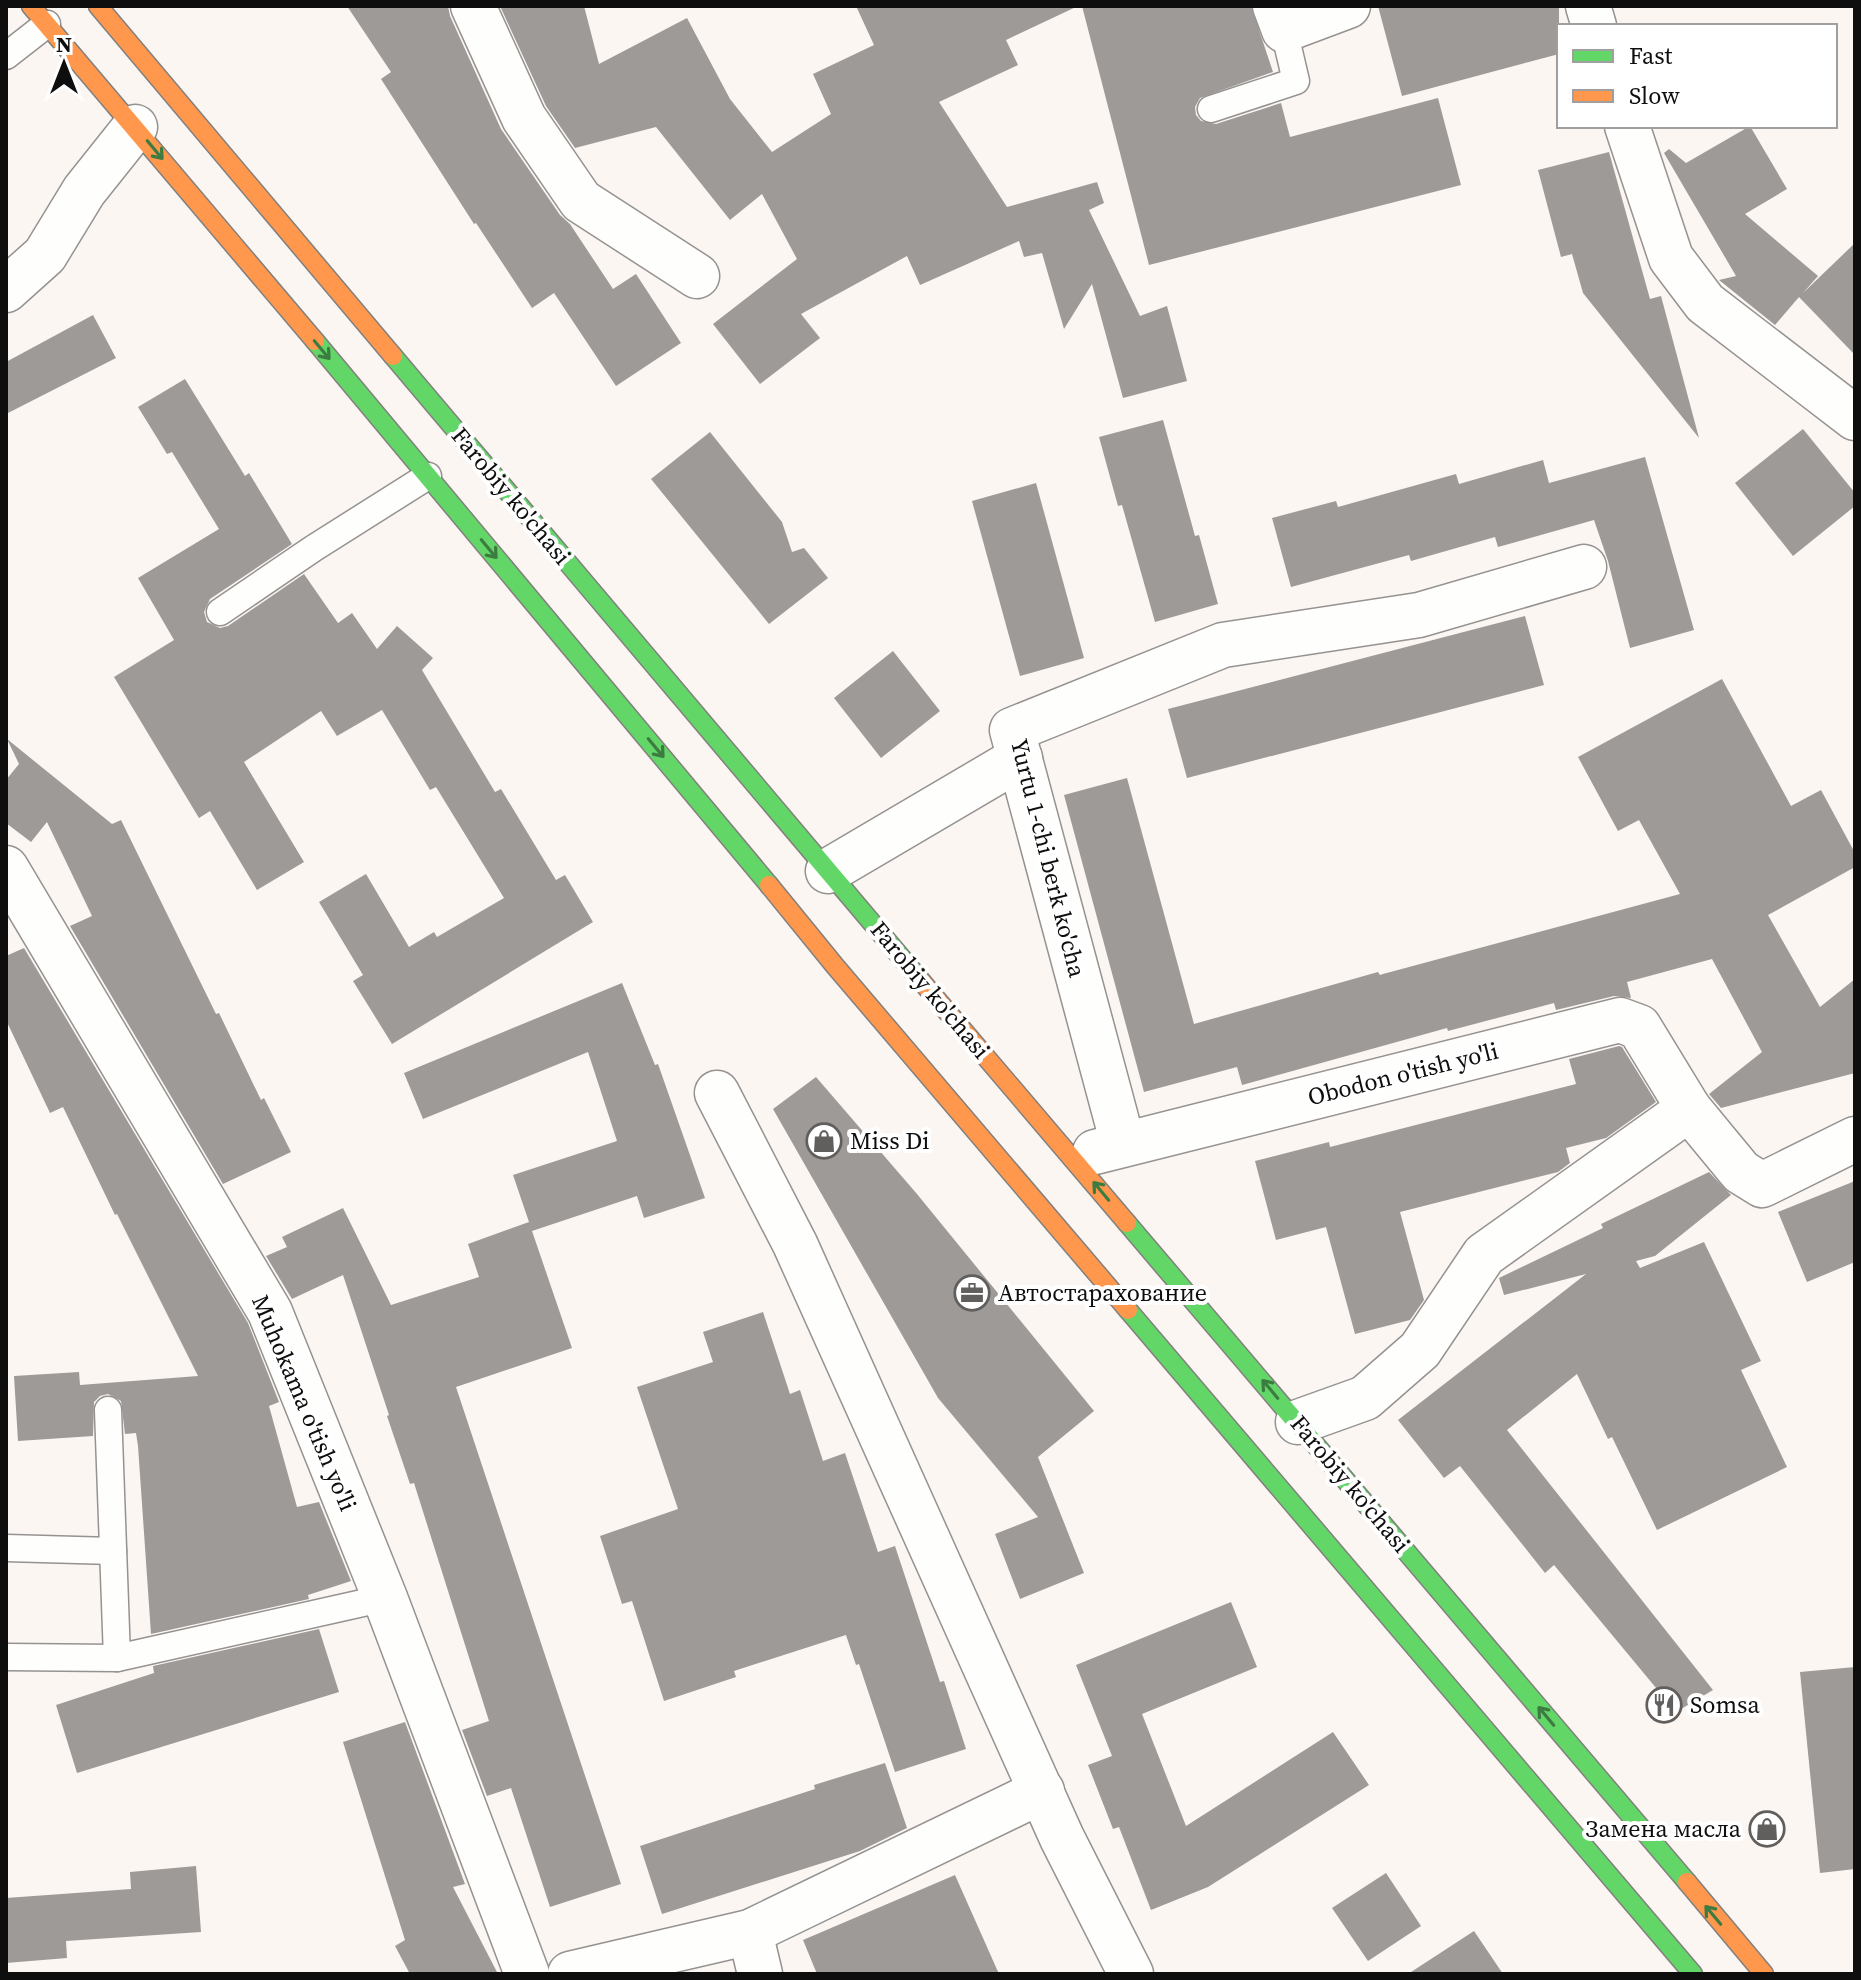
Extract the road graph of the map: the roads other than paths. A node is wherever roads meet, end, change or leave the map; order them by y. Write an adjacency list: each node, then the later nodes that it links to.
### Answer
1 (98, 6): 18 (main road, Farobiy ko'chasi)
2 (473, 6): 10 (street)
3 (1348, 6): 5 (street)
4 (39, 15): 6 (lane); 8 (main road)
5 (1280, 18): 7 (lane)
6 (6, 56)
7 (1211, 109)
8 (135, 127): 11 (street); 13 (main road, one-way to 13)
9 (1628, 128): 12 (street)
10 (697, 276)
11 (6, 290)
12 (1855, 418)
13 (428, 476): 15 (lane); 37 (main road, one-way to 37)
14 (1584, 567): 16 (street, Yurtu 1-chi berk ko'cha)
15 (220, 612)
16 (1020, 758): 18 (street); 22 (street, Yurtu 1-chi berk ko'cha)
17 (6, 868): 28 (street, Muhokama o'tish yo'li)
18 (828, 871): 23 (main road, Farobiy ko'chasi)
19 (717, 1093): 31 (street)
20 (1689, 1109): 21 (street, Obodon o'tish yo'li); 22 (street, Obodon o'tish yo'li); 25 (street)
21 (1855, 1139)
22 (1123, 1144): 23 (street, Obodon o'tish yo'li)
23 (1074, 1159): 25 (main road, Farobiy ko'chasi, one-way to 23)
24 (108, 1410): 27 (lane)
25 (1298, 1422): 38 (main road, Farobiy ko'chasi, one-way to 25)
26 (6, 1548): 27 (lane)
27 (113, 1551): 30 (lane)
28 (385, 1598): 30 (lane); 33 (street, Muhokama o'tish yo'li)
29 (6, 1657): 30 (lane)
30 (117, 1658)
31 (1042, 1791): 32 (street); 36 (street)
32 (750, 1932): 34 (street); 35 (street)
33 (527, 1974)
34 (570, 1974)
35 (760, 1974)
36 (1131, 1974)
37 (1693, 1974)
38 (1764, 1974)

